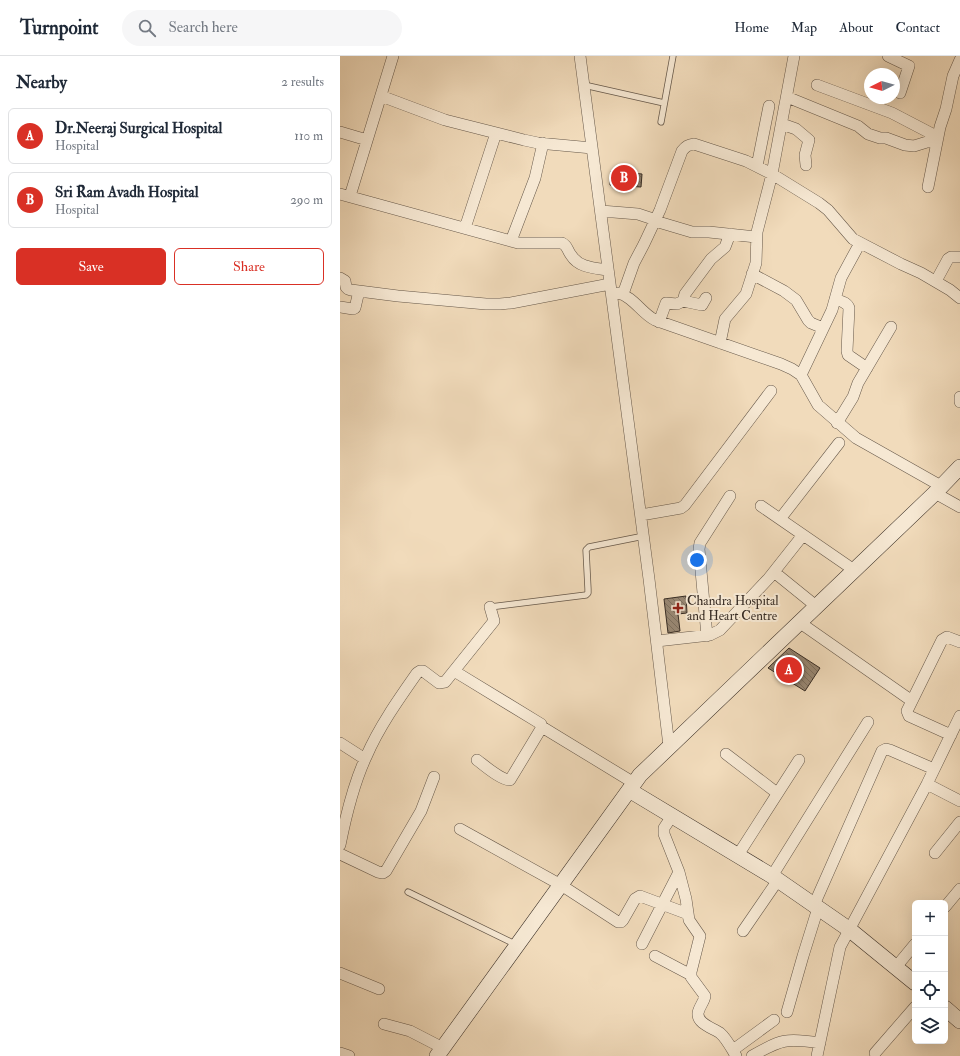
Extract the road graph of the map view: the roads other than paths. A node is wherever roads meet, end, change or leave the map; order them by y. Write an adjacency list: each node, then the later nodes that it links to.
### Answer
1 (393, 56): 10 (street)
2 (580, 56): 7 (street)
3 (673, 56): 12 (lane)
4 (794, 56): 11 (street)
5 (888, 56): 9 (street)
6 (960, 60): 18 (street)
7 (584, 85): 12 (lane); 21 (street)
8 (817, 85): 18 (street)
9 (900, 93)
10 (381, 96): 17 (street); 19 (street)
11 (787, 97): 15 (street); 18 (street)
12 (664, 103): 14 (lane)
13 (769, 106): 23 (street)
14 (661, 122)
15 (782, 124): 22 (street); 24 (street)
16 (340, 132): 19 (street)
17 (496, 133): 20 (street); 29 (street)
18 (937, 139): 25 (street)
19 (367, 140): 26 (street)
20 (543, 143): 21 (street); 32 (street)
21 (592, 148): 27 (street)
22 (806, 165)
23 (757, 166): 24 (street); 28 (street)
24 (772, 174): 31 (street); 33 (street)
25 (928, 187)
26 (345, 195): 29 (street)
27 (601, 211): 28 (street); 35 (street)
28 (655, 221): 30 (street); 41 (street)
29 (465, 228): 32 (street)
30 (730, 234): 31 (street); 45 (street)
31 (756, 237): 36 (street)
32 (511, 241): 35 (street)
33 (860, 243): 38 (street); 44 (street)
34 (960, 257): 38 (street)
35 (608, 270): 39 (street)
36 (752, 274): 49 (street); 50 (street)
37 (340, 278): 40 (street)
38 (936, 281): 43 (street)
39 (611, 288): 40 (street); 41 (street); 63 (street)
40 (359, 291): 46 (street)
41 (623, 294): 47 (street)
42 (706, 298): 45 (street)
43 (960, 298)
44 (835, 299): 49 (street); 51 (street)
45 (683, 301): 47 (street)
46 (340, 307)
47 (659, 322): 50 (street)
48 (891, 327): 51 (street)
49 (823, 328): 52 (street)
50 (720, 343): 52 (street)
51 (867, 368): 56 (street)
52 (801, 375): 56 (street)
53 (771, 391): 63 (street)
54 (960, 397): 55 (street)
55 (960, 402)
56 (837, 422): 59 (street)
57 (839, 443): 64 (street)
58 (960, 467): 59 (main road)
59 (938, 489): 62 (street); 67 (main road)
60 (730, 496): 72 (street)
61 (761, 506): 64 (street)
62 (960, 507)
63 (641, 515): 66 (street)
64 (780, 519): 65 (street)
65 (803, 535): 67 (street); 68 (street)
66 (644, 536): 70 (lane); 73 (street)
67 (854, 570): 69 (main road)
68 (774, 572): 69 (street); 72 (street)
69 (816, 606): 71 (main road)
70 (490, 607): 75 (street)
71 (799, 622): 76 (street); 82 (main road)
72 (707, 636): 73 (street)
73 (657, 642): 82 (street)
74 (960, 642): 76 (street)
75 (454, 672): 79 (street); 84 (street)
76 (912, 701): 80 (street)
77 (960, 716): 80 (street)
78 (868, 722): 101 (street)
79 (542, 727): 85 (street); 90 (street)
80 (955, 733): 87 (street)
81 (340, 743): 84 (street)
82 (669, 746): 90 (main road)
83 (726, 754): 91 (street)
84 (365, 759): 96 (street)
85 (477, 760)
86 (798, 760): 91 (street)
87 (934, 769): 89 (street); 107 (street)
88 (434, 777): 98 (street)
89 (927, 784): 92 (street); 109 (street)
90 (631, 787): 93 (main road); 102 (main road)
91 (777, 793): 99 (street)
92 (960, 801)
93 (672, 816): 99 (main road); 100 (street)
94 (960, 822): 97 (street)
95 (460, 829): 102 (street)
96 (340, 845)
97 (935, 853)
98 (340, 854)
99 (738, 855): 101 (main road)
100 (679, 872): 106 (street); 108 (street)
101 (775, 878): 107 (main road); 110 (street)
102 (561, 885): 106 (street); 112 (main road)
103 (960, 888): 105 (street)
104 (408, 892): 112 (lane)
105 (948, 903)
106 (662, 904): 108 (street); 111 (street)
107 (816, 906): 109 (main road); 122 (street)
108 (688, 914): 117 (street)
109 (850, 930): 115 (main road); 126 (street)
110 (743, 931)
111 (642, 944)
112 (517, 945): 127 (main road)
113 (912, 948): 115 (street)
114 (655, 956): 117 (street)
115 (896, 968): 118 (main road)
116 (340, 973): 119 (street)
117 (691, 975): 129 (street)
118 (912, 981)
119 (379, 989)
120 (914, 1008): 130 (street)
121 (948, 1011): 124 (main road)
122 (787, 1012)
123 (774, 1020): 129 (street)
124 (960, 1021)
125 (384, 1024): 127 (street)
126 (820, 1043): 132 (street); 133 (street)
127 (440, 1052)
128 (340, 1053): 131 (street)
129 (734, 1053)
130 (875, 1053)
131 (349, 1056)
132 (752, 1056)
133 (817, 1056)

